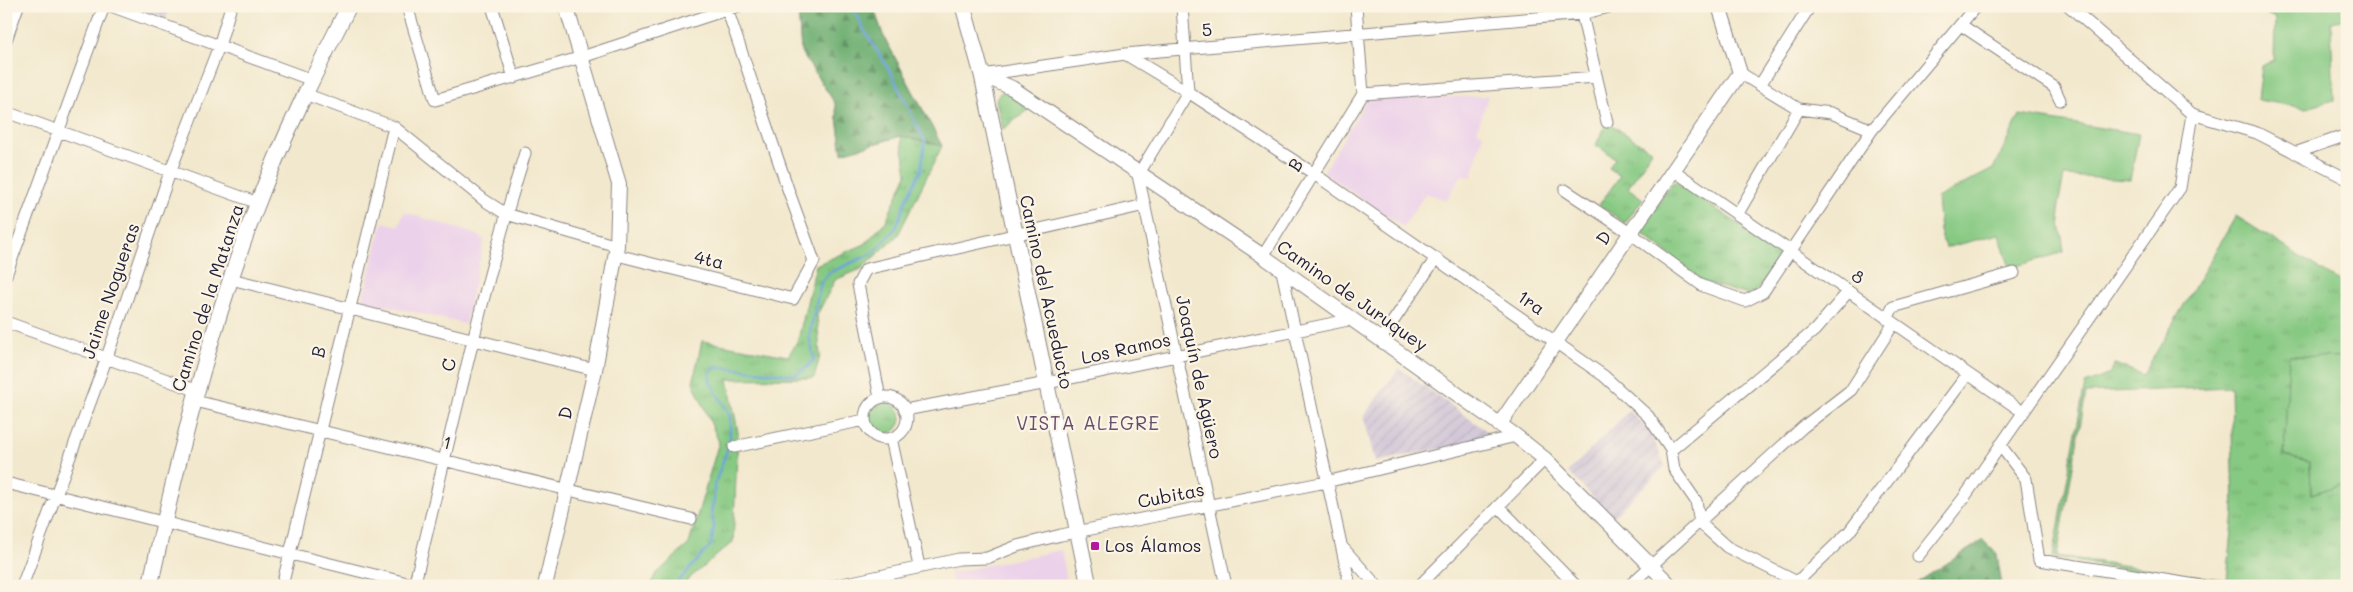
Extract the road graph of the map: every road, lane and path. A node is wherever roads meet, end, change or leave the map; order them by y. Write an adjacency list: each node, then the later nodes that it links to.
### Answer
1 (18, 6): 21 (street)
2 (104, 6): 40 (street)
3 (111, 6): 22 (street)
4 (231, 6): 22 (street, Jaime Nogueras)
5 (350, 6): 31 (main road, Camino de la Matanza)
6 (407, 6): 29 (street)
7 (492, 6): 29 (street)
8 (566, 6): 25 (street)
9 (963, 6): 27 (main road, Camino del Acueducto)
10 (1182, 6): 23 (street)
11 (1356, 6): 20 (street)
12 (1613, 6): 18 (street, 5)
13 (1719, 6): 26 (street)
14 (1810, 6): 30 (street)
15 (1976, 6): 19 (street)
16 (2068, 6): 37 (street)
17 (730, 7): 25 (street); 57 (street, 4ta)
18 (1581, 10): 20 (street, 5); 28 (street)
19 (1961, 25): 34 (street); 41 (street)
20 (1360, 34): 23 (street, 5); 33 (street)
21 (6, 40)
22 (219, 46): 31 (street); 46 (street, Jaime Nogueras)
23 (1185, 49): 24 (street, 5); 32 (street)
24 (1125, 54): 27 (street, 5); 32 (street, 1ra)
25 (582, 56): 29 (street); 57 (street)
26 (1740, 73): 30 (street); 45 (street, D)
27 (982, 75): 48 (street, Camino de Juruquey); 56 (main road, Camino del Acueducto)
28 (1596, 77): 33 (street); 38 (street)
29 (514, 78)
30 (1760, 85): 35 (street)
31 (308, 87): 39 (street, 4ta); 51 (main road, Camino de la Matanza)
32 (1188, 92): 47 (street, 1ra); 48 (street)
33 (1363, 94): 47 (street, B)
34 (2060, 100)
35 (1799, 109): 41 (street); 54 (street)
36 (6, 112): 40 (street)
37 (2192, 114): 44 (street); 82 (street)
38 (1607, 122)
39 (394, 127): 53 (street, 4ta); 66 (street, B)
40 (58, 129): 46 (street); 63 (street)
41 (1872, 130): 58 (street)
42 (2347, 135): 44 (street)
43 (525, 153): 53 (street, C)
44 (2295, 153): 49 (street)
45 (1673, 170): 54 (street, 8); 55 (street, D)
46 (170, 172): 51 (street); 75 (street, Jaime Nogueras)
47 (1313, 173): 59 (street, B); 60 (street, 1ra)
48 (1138, 175): 52 (street, Joaquín de Agüero); 59 (street, Camino de Juruquey)
49 (2347, 179)
50 (1565, 190): 55 (street)
51 (258, 203): 64 (main road, Camino de la Matanza)
52 (1145, 205): 56 (street); 74 (street, Joaquín de Agüero)
53 (506, 214): 57 (street, 4ta); 72 (street, C)
54 (1737, 215): 58 (street, 8)
55 (1630, 233): 58 (street); 73 (street, D)
56 (1015, 234): 78 (main road, Camino del Acueducto); 80 (street)
57 (617, 251): 76 (street, D)
58 (1791, 252): 65 (street, 8)
59 (1262, 256): 61 (street, Camino de Juruquey)
60 (1436, 258): 71 (street); 73 (street, 1ra)
61 (1282, 271): 67 (street, Camino de Juruquey); 70 (street)
62 (2014, 273): 68 (street)
63 (6, 275)
64 (230, 279): 66 (street); 79 (main road, Camino de la Matanza)
65 (1848, 292): 68 (street, 8); 90 (street)
66 (349, 308): 72 (street); 85 (street, B)
67 (1353, 319): 70 (street, Los Ramos); 71 (street, Camino de Juruquey)
68 (1890, 321): 77 (street, 8); 101 (street)
69 (6, 322): 75 (street, 1)
70 (1293, 331): 74 (street, Los Ramos); 93 (street)
71 (1381, 339): 84 (street, Camino de Juruquey)
72 (473, 340): 76 (street); 92 (street, C)
73 (1556, 342): 84 (street, D); 90 (street, 1ra)
74 (1177, 356): 78 (street, Los Ramos); 97 (street, Joaquín de Agüero)
75 (106, 357): 79 (street, 1); 96 (street, Jaime Nogueras)
76 (594, 370): 95 (street, D)
77 (1967, 375): 82 (street, 8); 108 (street)
78 (1047, 383): 81 (street, Los Ramos); 102 (main road, Camino del Acueducto)
79 (197, 396): 85 (street, 1); 100 (main road, Camino de la Matanza)
80 (880, 398): 81 (street); 83 (street)
81 (905, 410): 87 (street)
82 (2023, 412): 88 (street)
83 (865, 420): 87 (street); 89 (street)
84 (1499, 425): 86 (street, Camino de Juruquey)
85 (321, 430): 92 (street, 1); 104 (street, B)
86 (1516, 436): 91 (street, Camino de Juruquey); 93 (street, Cubitas)
87 (891, 438): 107 (street)
88 (2000, 445): 105 (street); 123 (street)
89 (734, 447)
90 (1670, 450): 101 (street, 1ra)
91 (1545, 458): 98 (street); 106 (street, Camino de Juruquey)
92 (445, 460): 95 (street, 1); 109 (street, C)
93 (1326, 482): 97 (street, Cubitas); 103 (street)
94 (6, 483): 96 (street)
95 (568, 490): 99 (street, 1); 113 (street, D)
96 (56, 495): 100 (street); 110 (street, Jaime Nogueras)
97 (1209, 506): 102 (street, Cubitas); 116 (street, Joaquín de Agüero)
98 (1498, 506): 119 (street); 120 (street)
99 (691, 519)
100 (164, 522): 104 (street); 111 (main road, Camino de la Matanza)
101 (1700, 523): 106 (street); 108 (street)
102 (1077, 532): 107 (street, Cubitas); 115 (main road, Camino del Acueducto)
103 (1342, 547): 117 (street); 118 (street)
104 (290, 553): 109 (street); 112 (street, B)
105 (1918, 556)
106 (1652, 565): 121 (street); 122 (street, Camino de Juruquey)
107 (919, 566): 114 (street, Cubitas)
108 (1799, 584)
109 (416, 585)
110 (22, 586)
111 (150, 586)
112 (282, 586)
113 (544, 586)
114 (833, 586)
115 (1089, 586)
116 (1226, 586)
117 (1350, 586)
118 (1377, 586)
119 (1419, 586)
120 (1576, 586)
121 (1629, 586)
122 (1671, 586)
123 (2202, 586)

